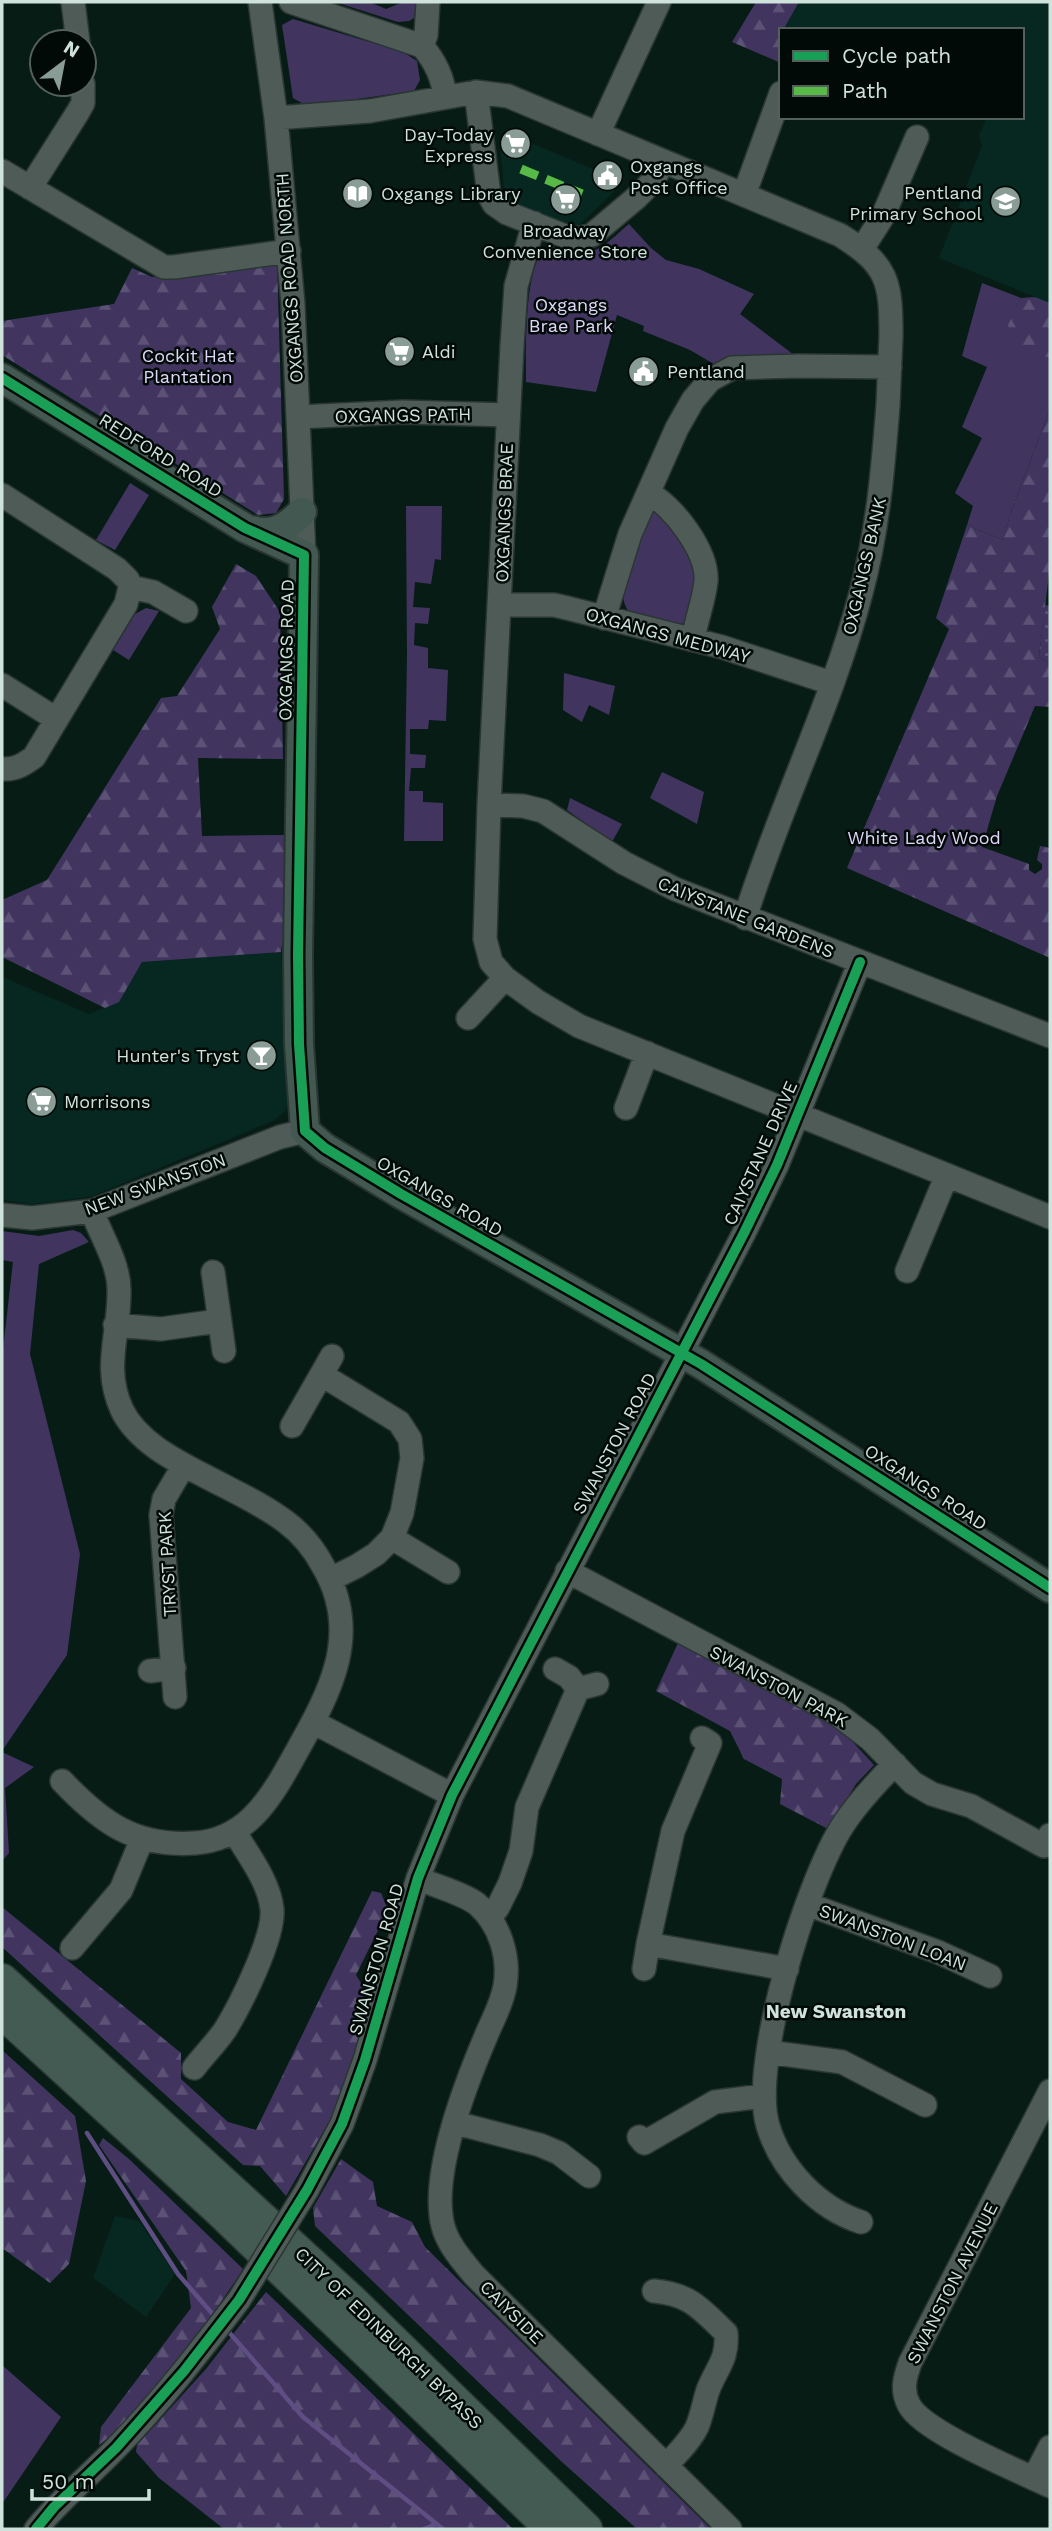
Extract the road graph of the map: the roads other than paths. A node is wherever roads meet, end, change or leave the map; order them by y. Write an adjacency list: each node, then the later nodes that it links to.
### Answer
1 (73, 2): 6 (street)
2 (260, 2): 12 (street, OXGANGS ROAD NORTH)
3 (291, 2): 7 (street)
4 (428, 2): 7 (street)
5 (659, 2): 13 (street)
6 (76, 28)
7 (422, 46): 9 (street)
8 (476, 92): 9 (street, OXGANGS BANK); 13 (street, OXGANGS BANK); 19 (street)
9 (445, 97): 12 (street, OXGANGS BANK)
10 (83, 98): 17 (street)
11 (779, 99): 18 (street)
12 (276, 118): 21 (street, OXGANGS ROAD NORTH)
13 (598, 134): 15 (street, OXGANGS BANK)
14 (917, 137): 20 (street)
15 (664, 162): 18 (street, OXGANGS BANK); 19 (street)
16 (2, 171): 17 (street)
17 (30, 188): 21 (street)
18 (744, 195): 20 (street, OXGANGS BANK)
19 (534, 223): 24 (street, OXGANGS BRAE)
20 (862, 249): 22 (street, OXGANGS BANK)
21 (289, 251): 25 (street, OXGANGS ROAD NORTH)
22 (890, 367): 26 (street); 37 (street, OXGANGS BANK)
23 (2, 378): 29 (main road, REDFORD ROAD)
24 (508, 415): 25 (street, OXGANGS PATH); 32 (street, OXGANGS BRAE)
25 (298, 417): 28 (street, OXGANGS ROAD NORTH)
26 (648, 493): 35 (street); 36 (street)
27 (2, 495): 31 (street)
28 (302, 512): 29 (main road); 30 (street, OXGANGS ROAD NORTH)
29 (245, 528): 30 (main road, REDFORD ROAD); 34 (main road)
30 (304, 555): 34 (main road, OXGANGS ROAD)
31 (130, 587): 33 (street); 39 (street)
32 (500, 605): 35 (street, OXGANGS MEDWAY); 41 (street, OXGANGS BRAE)
33 (186, 611)
34 (304, 614): 50 (main road, OXGANGS ROAD)
35 (604, 618): 36 (street, OXGANGS MEDWAY)
36 (693, 640): 37 (street, OXGANGS MEDWAY)
37 (831, 683): 42 (street, OXGANGS BANK)
38 (2, 685): 39 (street)
39 (56, 719): 40 (street)
40 (2, 769)
41 (489, 805): 42 (street, CAIYSTANE GARDENS); 44 (street, OXGANGS BRAE)
42 (745, 918): 43 (street, CAIYSTANE GARDENS)
43 (860, 962): 46 (street, CAIYSTANE GARDENS); 49 (street, CAIYSTANE DRIVE)
44 (505, 978): 45 (street); 47 (street)
45 (468, 1018)
46 (1050, 1036)
47 (647, 1054): 48 (street); 49 (street)
48 (626, 1108)
49 (797, 1116): 51 (street); 60 (street, CAIYSTANE DRIVE)
50 (305, 1131): 52 (street, NEW SWANSTON); 60 (main road, OXGANGS ROAD)
51 (947, 1175): 54 (street); 55 (street)
52 (92, 1210): 53 (street, NEW SWANSTON); 58 (street)
53 (2, 1215)
54 (1050, 1217)
55 (907, 1271)
56 (213, 1272): 57 (street)
57 (218, 1321): 58 (street); 59 (street)
58 (115, 1325): 62 (street)
59 (224, 1351)
60 (682, 1353): 64 (street, SWANSTON ROAD); 67 (main road, OXGANGS ROAD)
61 (292, 1426): 63 (street)
62 (184, 1465): 66 (street); 68 (street, TRYST PARK)
63 (392, 1538): 65 (street); 66 (street)
64 (567, 1571): 74 (street, SWANSTON PARK); 76 (street, SWANSTON ROAD)
65 (448, 1572)
66 (331, 1579): 72 (street)
67 (1050, 1588)
68 (174, 1668): 70 (street); 71 (street, TRYST PARK)
69 (555, 1670): 82 (street)
70 (150, 1671)
71 (175, 1697)
72 (313, 1722): 76 (street); 77 (street)
73 (702, 1738): 84 (street)
74 (894, 1764): 78 (street, SWANSTON PARK); 81 (street)
75 (62, 1781): 79 (street)
76 (452, 1795): 80 (street, SWANSTON ROAD)
77 (234, 1831): 79 (street); 91 (street)
78 (1050, 1835)
79 (142, 1839): 83 (street)
80 (418, 1878): 82 (street, CAIYSIDE); 103 (street, SWANSTON ROAD, bridge)
81 (807, 1904): 86 (street); 87 (street, SWANSTON LOAN)
82 (490, 1918): 95 (street, CAIYSIDE)
83 (74, 1935)
84 (649, 1944): 85 (street); 86 (street)
85 (644, 1969)
86 (787, 1969): 90 (street)
87 (980, 1976)
88 (2, 1980): 105 (highway, CITY OF EDINBURGH BYPASS)
89 (2, 2012): 104 (highway, CITY OF EDINBURGH BYPASS)
90 (768, 2052): 93 (street); 94 (street)
91 (197, 2053)
92 (1050, 2091): 102 (street, SWANSTON AVENUE)
93 (764, 2096): 96 (street); 98 (street)
94 (917, 2105)
95 (456, 2123): 97 (street); 101 (street, CAIYSIDE)
96 (639, 2137)
97 (589, 2176)
98 (853, 2224)
99 (653, 2291): 101 (street)
100 (1050, 2447): 102 (street)
101 (666, 2466): 106 (street, CAIYSIDE)
102 (1042, 2482)
103 (36, 2529)
104 (552, 2529)
105 (586, 2529)
106 (730, 2529)

